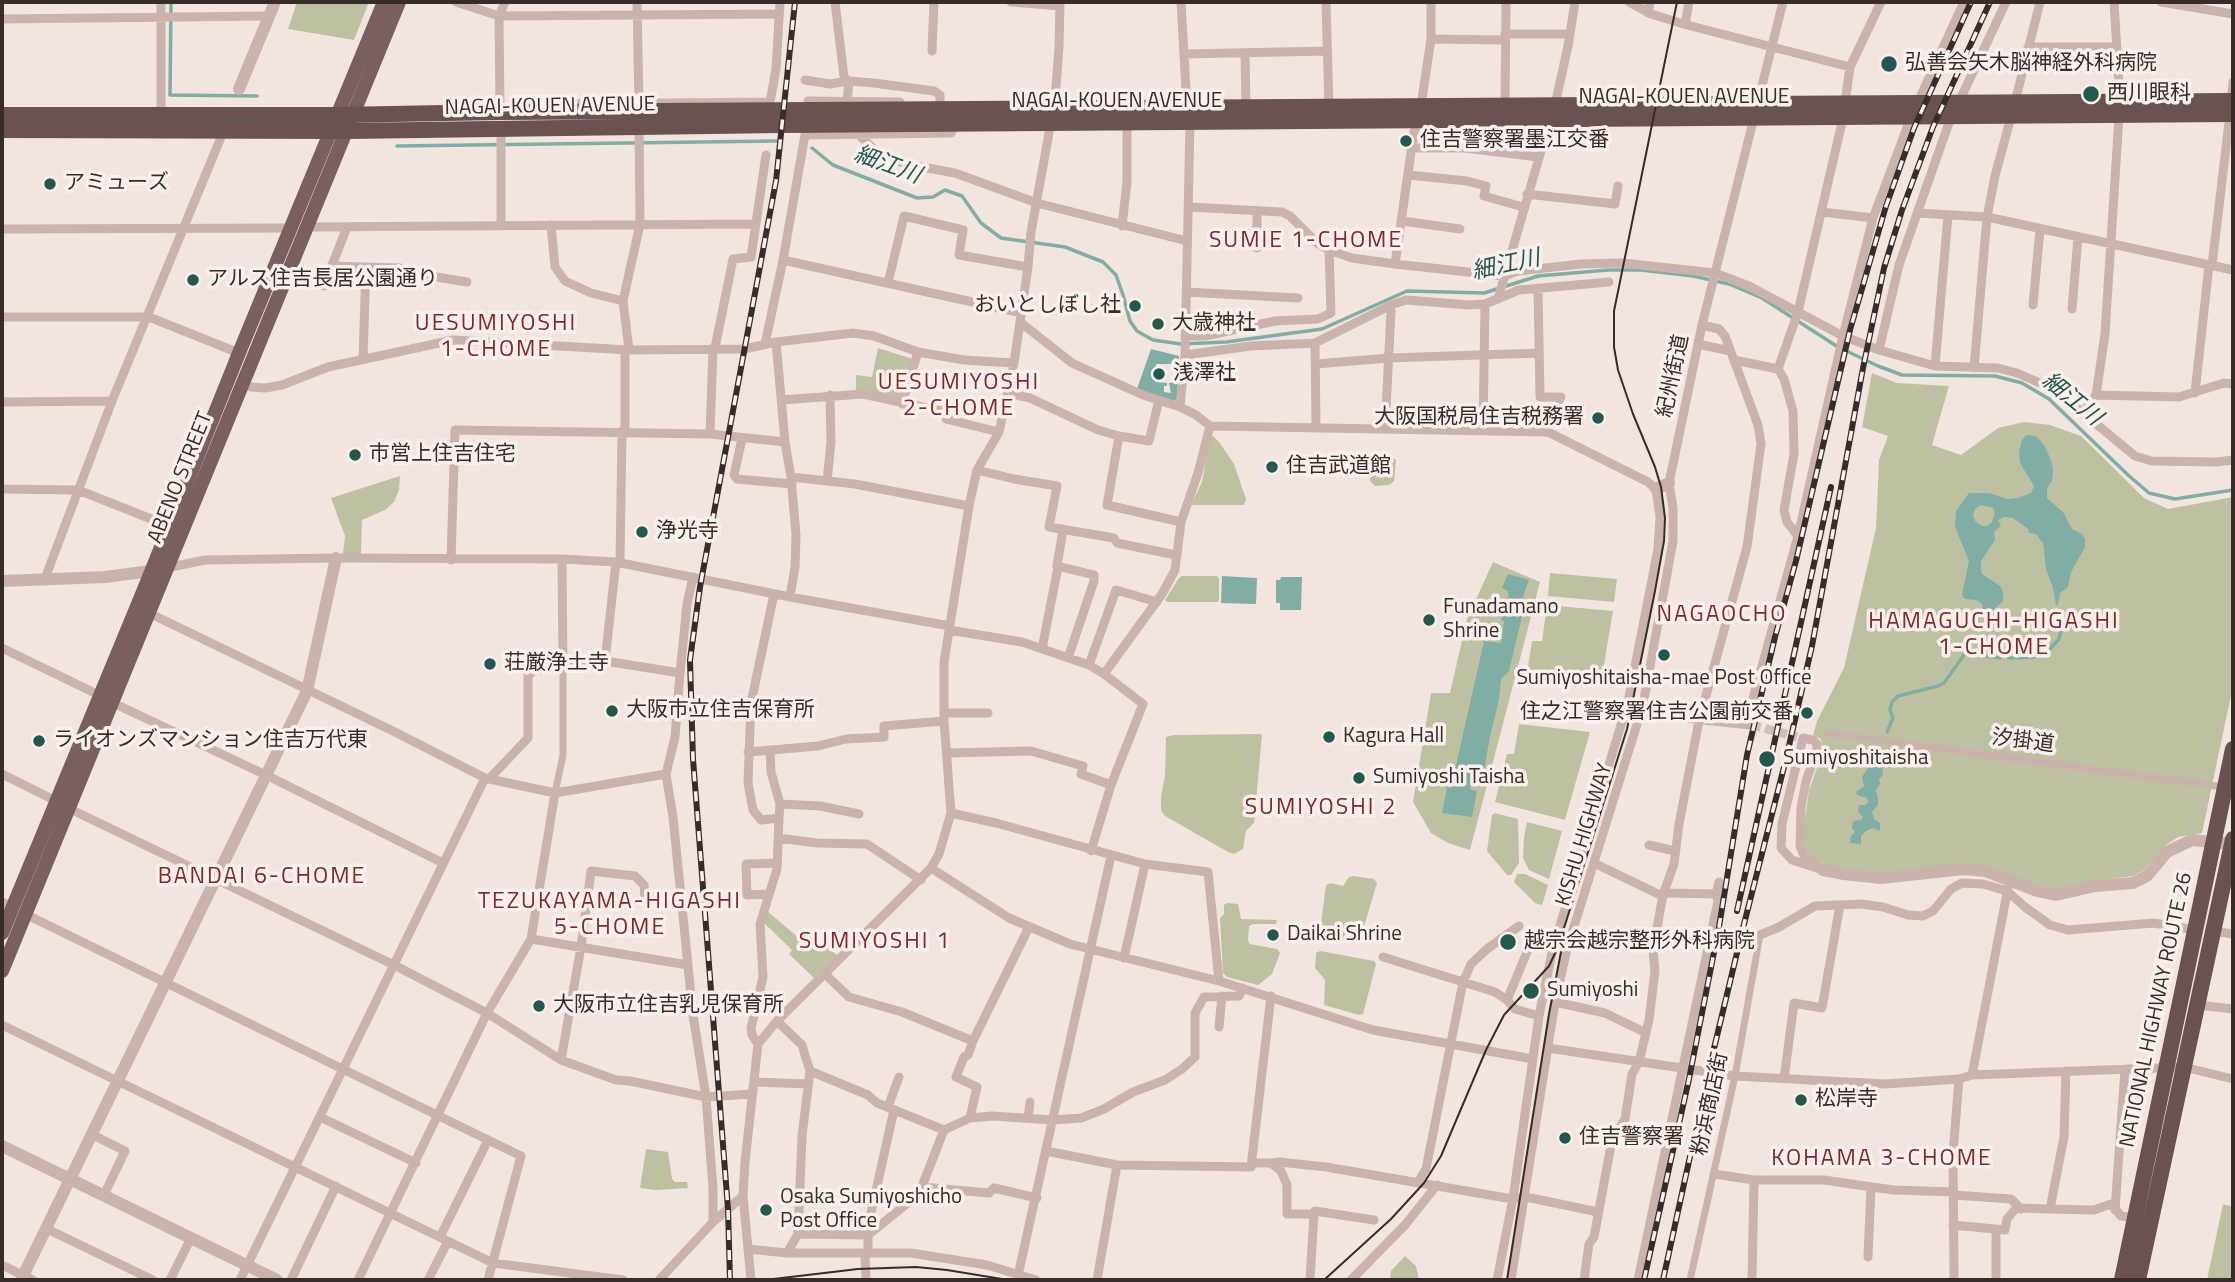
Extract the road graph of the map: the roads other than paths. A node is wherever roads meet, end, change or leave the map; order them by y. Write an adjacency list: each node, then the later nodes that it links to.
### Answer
1 (161, 2): 34 (street)
2 (275, 2): 32 (street)
3 (384, 2): 74 (main road, ABENO STREET)
4 (399, 2): 74 (main road, ABENO STREET)
5 (456, 2): 33 (street)
6 (505, 2): 33 (street)
7 (638, 2): 29 (street)
8 (780, 2): 30 (street)
9 (835, 2): 49 (street)
10 (934, 2): 43 (street)
11 (1011, 2): 27 (street)
12 (1181, 2): 46 (street)
13 (1326, 2): 44 (street)
14 (1432, 2): 39 (street)
15 (1506, 2): 38 (street)
16 (1575, 2): 37 (street)
17 (1629, 2): 28 (street)
18 (1650, 2): 28 (street)
19 (1689, 2): 36 (street)
20 (1783, 2): 40 (street, 紀州街道)
21 (1881, 2): 47 (street)
22 (1964, 2): 62 (street)
23 (2006, 2): 54 (street)
24 (2040, 2): 41 (street)
25 (2114, 2): 42 (street)
26 (2161, 2): 31 (street)
27 (1060, 4): 72 (street)
28 (1648, 13): 36 (street)
29 (638, 14): 30 (street); 33 (street); 55 (street)
30 (779, 14): 55 (street)
31 (2233, 14)
32 (269, 16): 34 (street); 51 (street)
33 (499, 16): 77 (street)
34 (161, 17): 35 (street); 71 (street)
35 (2, 19)
36 (1687, 25): 40 (street)
37 (1570, 34): 38 (street); 67 (street)
38 (1505, 37): 39 (street); 66 (street)
39 (1432, 39): 68 (street)
40 (1771, 47): 47 (street); 63 (street, 紀州街道)
41 (2028, 47): 42 (street); 61 (street)
42 (2116, 47): 59 (street)
43 (932, 51)
44 (1327, 51): 45 (street); 58 (street)
45 (1245, 53): 46 (street); 57 (street)
46 (1184, 54): 70 (street)
47 (1850, 68): 64 (street)
48 (805, 80): 49 (street)
49 (849, 81): 53 (street); 56 (street)
50 (2233, 82): 60 (street)
51 (239, 89)
52 (808, 101): 53 (street)
53 (847, 102): 56 (street)
54 (1959, 102): 61 (highway, NAGAI-KOUEN AVENUE); 62 (highway, NAGAI-KOUEN AVENUE)
55 (639, 103): 65 (street)
56 (943, 106): 65 (highway, NAGAI-KOUEN AVENUE); 72 (highway, NAGAI-KOUEN AVENUE)
57 (1246, 107): 58 (highway, NAGAI-KOUEN AVENUE); 70 (highway, NAGAI-KOUEN AVENUE)
58 (1329, 107): 68 (highway, NAGAI-KOUEN AVENUE)
59 (2120, 108): 60 (highway, NAGAI-KOUEN AVENUE); 61 (highway, NAGAI-KOUEN AVENUE); 113 (street)
60 (2232, 108): 118 (street)
61 (2013, 109): 73 (highway, NAGAI-KOUEN AVENUE); 96 (street)
62 (1914, 110): 64 (highway, NAGAI-KOUEN AVENUE); 73 (highway, NAGAI-KOUEN AVENUE); 97 (street)
63 (1756, 111): 64 (highway, NAGAI-KOUEN AVENUE); 67 (highway, NAGAI-KOUEN AVENUE); 123 (street, 紀州街道)
64 (1844, 111): 93 (street)
65 (551, 112): 77 (highway, NAGAI-KOUEN AVENUE)
66 (1506, 113): 67 (highway, NAGAI-KOUEN AVENUE); 68 (highway, NAGAI-KOUEN AVENUE); 83 (street)
67 (1551, 113): 85 (street)
68 (1420, 114): 70 (highway, NAGAI-KOUEN AVENUE); 82 (street)
69 (2, 115): 71 (highway, NAGAI-KOUEN AVENUE)
70 (1189, 115): 72 (highway, NAGAI-KOUEN AVENUE); 75 (highway, NAGAI-KOUEN AVENUE); 90 (street)
71 (161, 116): 74 (highway, NAGAI-KOUEN AVENUE)
72 (1052, 117): 75 (highway, NAGAI-KOUEN AVENUE); 76 (highway, NAGAI-KOUEN AVENUE); 89 (street)
73 (1951, 117): 94 (street)
74 (342, 122): 77 (highway, NAGAI-KOUEN AVENUE); 79 (highway, NAGAI-KOUEN AVENUE); 104 (main road, ABENO STREET); 107 (main road, ABENO STREET)
75 (1127, 123): 103 (street)
76 (956, 124): 80 (highway, NAGAI-KOUEN AVENUE); 81 (street)
77 (500, 127): 80 (highway, NAGAI-KOUEN AVENUE); 101 (street)
78 (2, 130): 79 (highway, NAGAI-KOUEN AVENUE)
79 (224, 130): 106 (street)
80 (639, 132): 99 (street)
81 (858, 134): 89 (street); 116 (street)
82 (1412, 148): 83 (street); 86 (street)
83 (1506, 153): 85 (street)
84 (766, 155): 100 (street)
85 (1538, 157): 88 (street)
86 (1409, 175): 91 (street); 98 (street)
87 (1618, 186): 88 (street)
88 (1527, 194): 91 (street)
89 (1037, 203): 103 (street); 120 (street)
90 (1189, 207): 92 (street); 112 (street)
91 (1523, 207): 124 (street)
92 (1256, 211): 114 (street); 115 (street)
93 (1822, 212): 97 (street); 138 (street)
94 (1917, 213): 95 (street); 150 (street)
95 (1948, 215): 96 (street); 162 (street)
96 (1987, 217): 110 (street); 163 (street)
97 (1873, 218): 144 (street)
98 (1402, 221): 109 (street); 117 (street)
99 (640, 224): 100 (street); 102 (street); 133 (street)
100 (755, 224): 149 (street)
101 (501, 225): 102 (street); 105 (street)
102 (551, 225): 133 (street)
103 (1122, 226): 112 (street)
104 (307, 227): 105 (street); 166 (main road, ABENO STREET)
105 (346, 227): 119 (street)
106 (182, 228): 107 (street); 108 (street); 140 (street)
107 (291, 228): 153 (main road, ABENO STREET)
108 (2, 229)
109 (1460, 229)
110 (2040, 229): 111 (street); 135 (street)
111 (2078, 237): 113 (street); 136 (street)
112 (1187, 241): 130 (street)
113 (2110, 244): 118 (street); 169 (street)
114 (1257, 248)
115 (1329, 250): 117 (street); 143 (street)
116 (783, 260): 127 (street); 147 (street)
117 (1395, 264): 124 (street)
118 (2211, 265): 122 (street); 168 (street)
119 (331, 266): 121 (street); 128 (street)
120 (1028, 267): 127 (street); 141 (street)
121 (366, 268): 125 (street); 158 (street)
122 (2233, 270)
123 (1715, 275): 124 (street); 138 (street); 142 (street, 紀州街道)
124 (1504, 276): 132 (street)
125 (467, 282)
126 (1609, 282): 129 (street)
127 (888, 283): 141 (street)
128 (324, 286)
129 (1538, 288): 132 (street); 154 (street)
130 (1186, 292): 131 (street); 143 (street)
131 (1298, 298)
132 (1498, 299): 134 (street)
133 (623, 301): 151 (street)
134 (1485, 304): 146 (street); 156 (street)
135 (2033, 305)
136 (2073, 309)
137 (1391, 311): 159 (street)
138 (1798, 312): 144 (street); 164 (street)
139 (2, 317): 140 (street)
140 (149, 317): 153 (street); 173 (street)
141 (1021, 318): 160 (street); 172 (street)
142 (1702, 325): 148 (street, 紀州街道); 157 (street)
143 (1185, 338): 155 (street)
144 (1842, 339): 150 (street); 201 (street)
145 (776, 342): 147 (street); 152 (street); 171 (street)
146 (1315, 343): 155 (street); 161 (street)
147 (765, 344): 149 (street)
148 (1698, 344): 157 (street); 193 (street, 紀州街道)
149 (714, 348): 151 (street); 185 (street)
150 (1879, 349): 162 (street)
151 (627, 350): 158 (street); 182 (street)
152 (918, 352): 160 (street); 175 (street)
153 (239, 353): 199 (main road, ABENO STREET)
154 (1539, 353): 156 (street); 183 (street)
155 (1185, 355): 176 (street)
156 (1485, 356): 159 (street); 181 (street)
157 (1732, 356): 164 (street); 232 (street)
158 (363, 358): 166 (street)
159 (1389, 358): 161 (street); 180 (street)
160 (1014, 363): 167 (street)
161 (1316, 364): 179 (street)
162 (1935, 366): 163 (street)
163 (1974, 368): 177 (street)
164 (1778, 369): 201 (street)
165 (2233, 384): 168 (street)
166 (242, 385): 208 (main road, ABENO STREET)
167 (1008, 393): 184 (street); 186 (street)
168 (2195, 393): 169 (street)
169 (2095, 395): 177 (street)
170 (830, 396): 171 (street); 175 (street); 192 (street)
171 (781, 400): 188 (street)
172 (1159, 400): 176 (street); 186 (street)
173 (112, 401): 174 (street); 195 (street)
174 (2, 402)
175 (902, 404): 184 (street)
176 (1180, 407): 178 (street)
177 (2083, 412): 189 (street)
178 (1210, 426): 179 (street); 198 (street)
179 (1316, 427): 180 (street)
180 (1385, 429): 181 (street)
181 (1483, 430): 183 (street)
182 (623, 431): 185 (street); 205 (street); 206 (street)
183 (1542, 431): 196 (street)
184 (999, 432): 190 (street)
185 (710, 434): 187 (street)
186 (1119, 436): 198 (street)
187 (742, 439): 188 (street); 191 (street)
188 (785, 442): 191 (street)
189 (2233, 460)
190 (977, 470): 197 (street); 200 (street)
191 (791, 481): 192 (street); 214 (street)
192 (827, 481): 197 (street)
193 (1670, 483): 196 (street); 230 (street, KISHU HIGHWAY)
194 (2, 489): 195 (street)
195 (78, 489): 199 (street); 211 (street)
196 (1656, 489): 228 (street, KISHU HIGHWAY)
197 (969, 506): 217 (street)
198 (1181, 522): 202 (street)
199 (169, 526): 209 (main road, ABENO STREET)
200 (1063, 529): 202 (street); 207 (street)
201 (1798, 536): 232 (street)
202 (1176, 555): 215 (street)
203 (336, 558): 205 (street); 208 (street); 226 (street)
204 (562, 559): 205 (street); 206 (street); 223 (street)
205 (452, 560)
206 (618, 563): 210 (street); 221 (street)
207 (1058, 567): 219 (street); 220 (street)
208 (166, 568): 209 (street); 216 (main road, ABENO STREET)
209 (151, 572): 211 (street); 227 (main road, ABENO STREET)
210 (693, 577): 213 (street); 224 (street)
211 (44, 580): 212 (street)
212 (2, 581)
213 (774, 594): 214 (street); 236 (street)
214 (790, 597): 217 (street)
215 (1157, 602): 222 (street); 225 (street)
216 (149, 613): 226 (street); 227 (main road, ABENO STREET)
217 (950, 628): 219 (street); 231 (street)
218 (2, 648): 227 (street)
219 (1042, 649): 220 (street)
220 (1068, 658): 222 (street)
221 (605, 661): 223 (street); 224 (street)
222 (1089, 666): 225 (street)
223 (563, 667): 241 (street); 244 (street)
224 (680, 673): 239 (street)
225 (1104, 674): 242 (street)
226 (307, 691): 240 (street); 241 (street)
227 (105, 699): 240 (street); 245 (main road, ABENO STREET)
228 (1626, 709): 230 (street); 303 (street, KISHU HIGHWAY)
229 (988, 713): 231 (street)
230 (1641, 713): 232 (street); 261 (street, KISHU HIGHWAY)
231 (944, 717): 235 (street); 237 (street)
232 (1699, 721): 257 (street)
233 (1826, 733): 243 (street, 汐掛道)
234 (2233, 749): 243 (highway, NATIONAL HIGHWAY ROUTE 26)
235 (770, 750): 236 (street); 246 (street)
236 (748, 752): 249 (street)
237 (947, 753): 242 (street); 247 (street)
238 (2, 774): 245 (street)
239 (666, 774): 244 (street); 272 (street)
240 (266, 775): 259 (street); 265 (street)
241 (487, 778): 244 (street); 259 (street)
242 (1111, 785): 256 (street)
243 (2225, 787): 253 (highway, NATIONAL HIGHWAY ROUTE 26)
244 (555, 793): 282 (street)
245 (62, 804): 265 (street); 274 (main road, ABENO STREET)
246 (780, 804): 248 (street); 249 (street)
247 (951, 813): 256 (street); 263 (street)
248 (859, 814)
249 (779, 818): 252 (street)
250 (1782, 824): 251 (street); 251 (street); 264 (street)
251 (1800, 826): 264 (street)
252 (778, 838): 260 (street); 266 (street)
253 (2214, 841): 254 (street); 268 (street); 277 (highway, NATIONAL HIGHWAY ROUTE 26)
254 (2233, 841): 278 (highway, NATIONAL HIGHWAY ROUTE 26)
255 (1649, 845): 257 (street)
256 (1091, 851): 258 (street)
257 (1675, 851): 271 (street)
258 (1111, 856): 262 (street); 285 (street)
259 (443, 863): 288 (street)
260 (777, 863): 269 (street); 269 (street)
261 (1594, 863): 271 (street); 299 (street, KISHU HIGHWAY)
262 (1145, 864): 287 (street); 292 (street)
263 (931, 868): 266 (street); 276 (street)
264 (1823, 870): 268 (street)
265 (215, 880): 288 (street); 294 (street)
266 (921, 880): 291 (street)
267 (1719, 882): 270 (street)
268 (2009, 886): 273 (street); 277 (street); 321 (street)
269 (769, 894): 309 (street)
270 (1716, 894): 271 (street); 317 (street)
271 (1663, 895): 307 (street)
272 (682, 898): 284 (street); 289 (street)
273 (1840, 905): 280 (street); 324 (street)
274 (13, 907): 279 (main road, ABENO STREET); 290 (main road, ABENO STREET); 294 (street)
275 (1519, 926): 293 (street)
276 (1029, 927): 285 (street); 308 (street)
277 (2195, 930): 315 (highway, NATIONAL HIGHWAY ROUTE 26)
278 (2213, 931): 281 (street); 300 (highway, NATIONAL HIGHWAY ROUTE 26)
279 (2, 933)
280 (1760, 934): 322 (street, 粉浜商店街)
281 (2233, 934)
282 (531, 939): 284 (street); 302 (street)
283 (1530, 945): 298 (street)
284 (581, 947): 289 (street); 313 (street)
285 (1089, 950): 287 (street); 338 (street)
286 (1383, 957): 293 (street)
287 (1124, 958): 292 (street)
288 (394, 965): 302 (street); 316 (street)
289 (688, 965): 331 (street)
290 (2, 971)
291 (825, 974): 304 (street); 308 (street)
292 (1219, 981): 295 (street)
293 (1463, 982): 298 (street); 310 (street)
294 (166, 983): 316 (street); 327 (street)
295 (1243, 988): 296 (street); 297 (street)
296 (1222, 996): 306 (street); 338 (street)
297 (1271, 996): 310 (street); 345 (street)
298 (1507, 1000): 303 (street)
299 (1555, 1002): 307 (street); 311 (street, KISHU HIGHWAY)
300 (2197, 1005): 301 (street); 315 (highway, NATIONAL HIGHWAY ROUTE 26)
301 (2233, 1009)
302 (487, 1013): 313 (street); 334 (street)
303 (1539, 1016): 312 (street, KISHU HIGHWAY)
304 (777, 1021): 309 (street); 319 (street)
305 (2, 1025): 327 (street)
306 (1219, 1027)
307 (1646, 1033): 314 (street)
308 (973, 1041): 336 (street)
309 (758, 1044): 328 (street)
310 (1450, 1045): 312 (street); 352 (street)
311 (1548, 1048): 314 (street); 362 (street, KISHU HIGHWAY)
312 (1533, 1059): 361 (street, KISHU HIGHWAY)
313 (561, 1060): 331 (street)
314 (1639, 1062): 317 (street); 367 (street)
315 (2176, 1068): 318 (street); 326 (street); 369 (highway, NATIONAL HIGHWAY ROUTE 26); 414 (highway, NATIONAL HIGHWAY ROUTE 26)
316 (343, 1069): 334 (street); 335 (street)
317 (1683, 1069): 322 (street); 408 (street)
318 (2125, 1069): 320 (street); 365 (street)
319 (810, 1071): 329 (street); 333 (street)
320 (2066, 1071): 321 (street); 364 (street)
321 (1972, 1075): 325 (street)
322 (1735, 1076): 324 (street); 349 (street, 粉浜商店街)
323 (899, 1077): 333 (street)
324 (1784, 1079): 325 (street)
325 (1959, 1079): 357 (street)
326 (2233, 1080)
327 (117, 1082): 340 (street); 348 (street)
328 (754, 1082): 329 (street); 330 (street)
329 (808, 1084): 375 (street)
330 (752, 1094): 331 (street); 359 (street)
331 (706, 1097): 371 (street)
332 (1030, 1102): 337 (street)
333 (891, 1108): 339 (street); 376 (street)
334 (439, 1116): 341 (street); 344 (street)
335 (320, 1117): 344 (street); 348 (street)
336 (970, 1118): 337 (street); 339 (street)
337 (1028, 1118): 338 (street)
338 (1054, 1120): 343 (street)
339 (944, 1130): 355 (street)
340 (91, 1134): 350 (street); 358 (street)
341 (488, 1140): 378 (street); 383 (street)
342 (2, 1146): 350 (street)
343 (1046, 1151): 347 (street); 360 (street)
344 (416, 1163): 368 (street)
345 (1252, 1163): 346 (street); 347 (street)
346 (1272, 1163): 352 (street); 403 (street)
347 (1117, 1165): 402 (street)
348 (295, 1167): 354 (street); 385 (street)
349 (1714, 1174): 351 (street); 409 (street, 粉浜商店街)
350 (69, 1178): 358 (street); 373 (street)
351 (1754, 1180): 356 (street); 410 (street)
352 (1418, 1182): 353 (street)
353 (1437, 1185): 361 (street); 404 (street)
354 (336, 1186): 368 (street); 393 (street)
355 (922, 1187): 360 (street); 376 (street)
356 (1871, 1188): 357 (street); 382 (street)
357 (1954, 1194): 363 (street); 372 (street)
358 (104, 1195): 377 (street)
359 (743, 1196): 371 (street); 379 (street)
360 (1037, 1198): 387 (street)
361 (1513, 1198): 362 (street); 405 (street, KISHU HIGHWAY)
362 (1525, 1198): 367 (street); 406 (street, KISHU HIGHWAY)
363 (2021, 1209): 364 (street); 374 (street)
364 (2050, 1209): 365 (street)
365 (2115, 1210): 369 (street)
366 (1315, 1211): 370 (street)
367 (1598, 1212): 407 (street)
368 (392, 1213): 378 (street); 394 (street)
369 (2135, 1218): 413 (highway, NATIONAL HIGHWAY ROUTE 26)
370 (1374, 1220)
371 (713, 1222): 398 (street)
372 (1953, 1224): 374 (street); 411 (street)
373 (46, 1228): 388 (street); 389 (street)
374 (1996, 1230): 412 (street)
375 (798, 1234): 376 (street); 380 (street)
376 (867, 1235): 381 (street)
377 (191, 1238): 385 (street); 390 (street)
378 (444, 1239): 383 (street); 395 (street)
379 (748, 1249): 380 (street); 399 (street)
380 (787, 1253): 381 (street)
381 (867, 1254): 387 (street); 400 (street)
382 (1868, 1257)
383 (493, 1263): 386 (street); 396 (street)
384 (2, 1265): 388 (street)
385 (247, 1265): 391 (street); 392 (street)
386 (553, 1276): 397 (street)
387 (1018, 1278): 401 (street)
388 (26, 1279)
389 (153, 1280)
390 (170, 1280)
391 (240, 1280)
392 (277, 1280)
393 (292, 1280)
394 (358, 1280)
395 (428, 1280)
396 (488, 1280)
397 (623, 1280)
398 (659, 1280)
399 (751, 1280)
400 (866, 1280)
401 (1036, 1280)
402 (1097, 1280)
403 (1310, 1280)
404 (1351, 1280)
405 (1497, 1280)
406 (1511, 1280)
407 (1584, 1280)
408 (1637, 1280)
409 (1689, 1280)
410 (1752, 1280)
411 (1954, 1280)
412 (1996, 1280)
413 (2122, 1280)
414 (2138, 1280)

